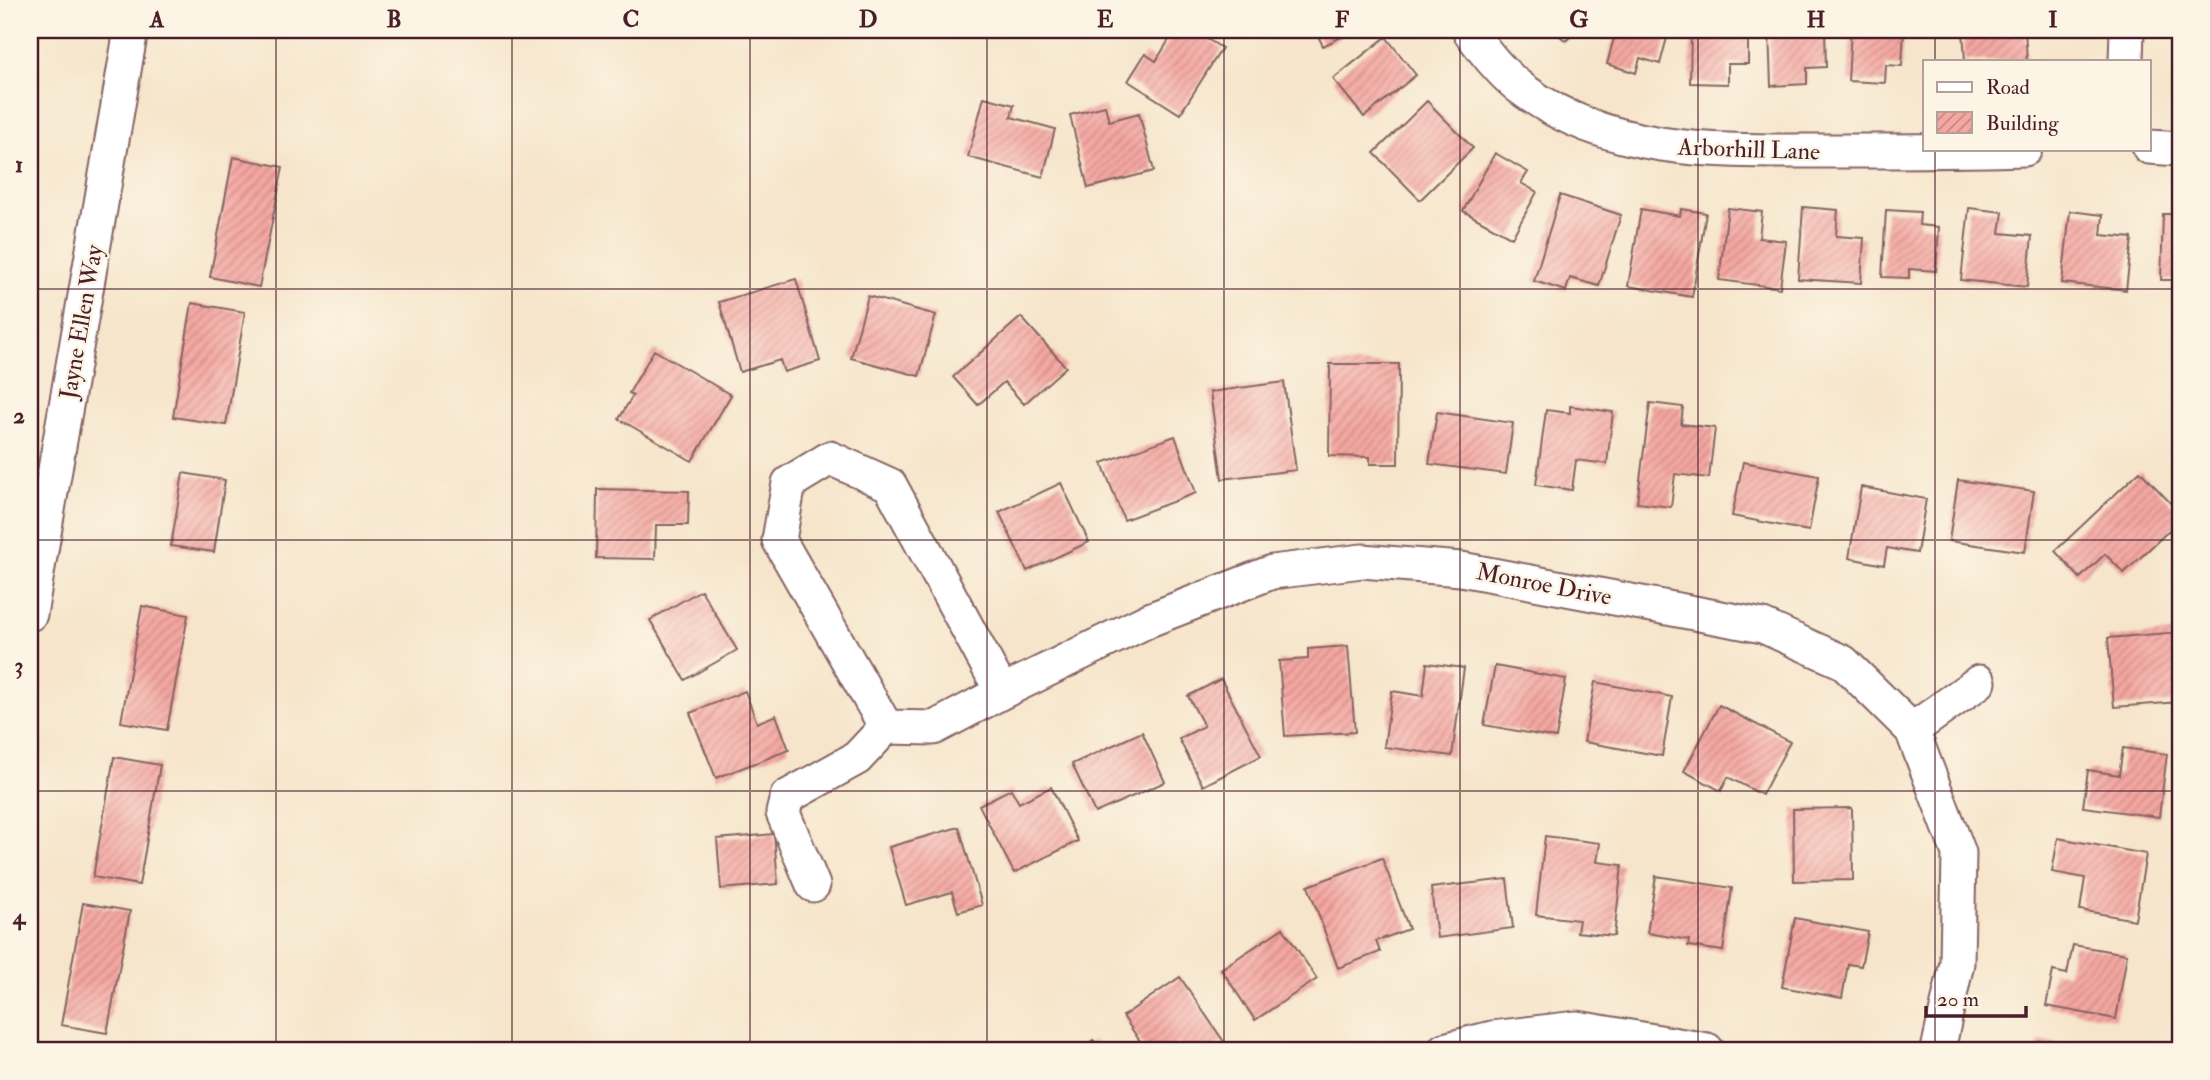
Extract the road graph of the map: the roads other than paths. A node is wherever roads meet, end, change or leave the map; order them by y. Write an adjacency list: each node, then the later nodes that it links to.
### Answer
1 (131, 30): 8 (street, Jayne Ellen Way)
2 (1469, 30): 7 (street, Arborhill Lane)
3 (2127, 30): 4 (street)
4 (2126, 60)
5 (2150, 147): 6 (street)
6 (2180, 149)
7 (1923, 150)
8 (30, 614)
9 (1979, 682): 12 (street)
10 (1002, 692): 11 (street, Monroe Drive); 11 (street); 12 (street, Monroe Drive)
11 (886, 727): 13 (street)
12 (1912, 730): 16 (street, Monroe Drive)
13 (813, 885)
14 (1444, 1050): 15 (street)
15 (1707, 1050)
16 (1938, 1050)

